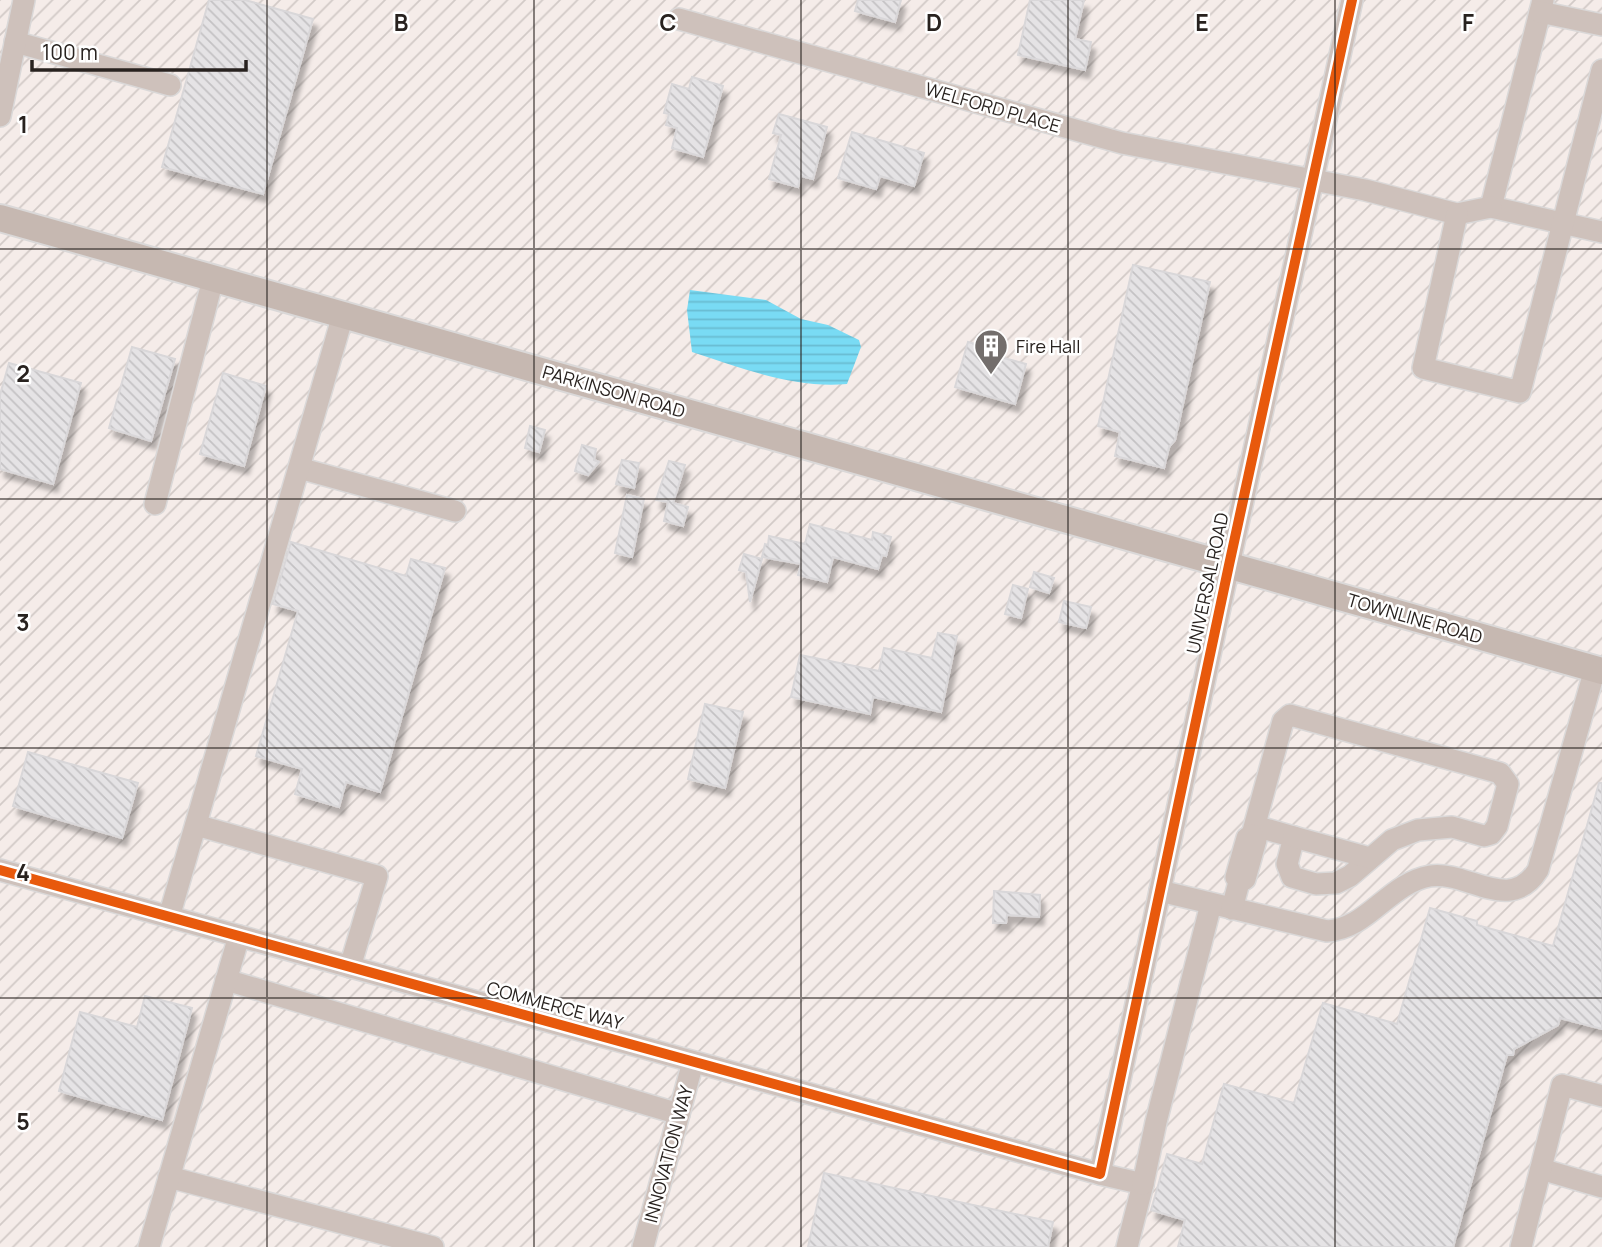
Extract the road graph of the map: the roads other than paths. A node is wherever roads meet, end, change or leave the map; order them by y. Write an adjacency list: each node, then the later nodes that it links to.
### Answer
1 (24, 0): 6 (street)
2 (1352, 0): 10 (street, UNIVERSAL ROAD)
3 (1541, 6): 5 (street); 11 (street)
4 (679, 19): 10 (street, WELFORD PLACE)
5 (1602, 25)
6 (15, 42): 8 (street); 9 (street)
7 (1602, 70): 14 (street)
8 (170, 85)
9 (0, 116)
10 (1312, 181): 12 (street, WELFORD PLACE); 21 (street, UNIVERSAL ROAD)
11 (1491, 207): 12 (street); 14 (street)
12 (1457, 214): 14 (street)
13 (0, 218): 16 (main road, PARKINSON ROAD)
14 (1565, 223): 15 (street)
15 (1602, 232)
16 (214, 279): 17 (main road, PARKINSON ROAD); 19 (street)
17 (343, 315): 18 (street); 21 (main road, PARKINSON ROAD)
18 (299, 467): 20 (street); 23 (street)
19 (155, 504)
20 (455, 512)
21 (1229, 565): 22 (main road, TOWNLINE ROAD); 28 (street, UNIVERSAL ROAD)
22 (1598, 670): 29 (street)
23 (196, 825): 30 (street); 32 (street)
24 (1254, 831): 25 (street); 26 (street); 29 (street)
25 (1294, 837): 26 (street); 26 (street)
26 (1370, 858)
27 (0, 870): 30 (street, COMMERCE WAY)
28 (1160, 891): 29 (street); 38 (street, UNIVERSAL ROAD)
29 (1221, 906): 40 (street)
30 (169, 917): 31 (street, COMMERCE WAY)
31 (239, 936): 32 (street, COMMERCE WAY); 33 (street)
32 (350, 967): 34 (street, COMMERCE WAY)
33 (226, 980): 36 (street); 39 (street)
34 (693, 1062): 36 (street, INNOVATION WAY); 38 (street, COMMERCE WAY)
35 (1602, 1096): 37 (street)
36 (679, 1114): 44 (street, INNOVATION WAY)
37 (1541, 1170): 41 (street); 46 (street)
38 (1100, 1174): 40 (street, COMMERCE WAY)
39 (169, 1178): 42 (street); 43 (street)
40 (1143, 1184): 45 (street)
41 (1602, 1187)
42 (149, 1247)
43 (433, 1247)
44 (643, 1247)
45 (1127, 1247)
46 (1521, 1247)

